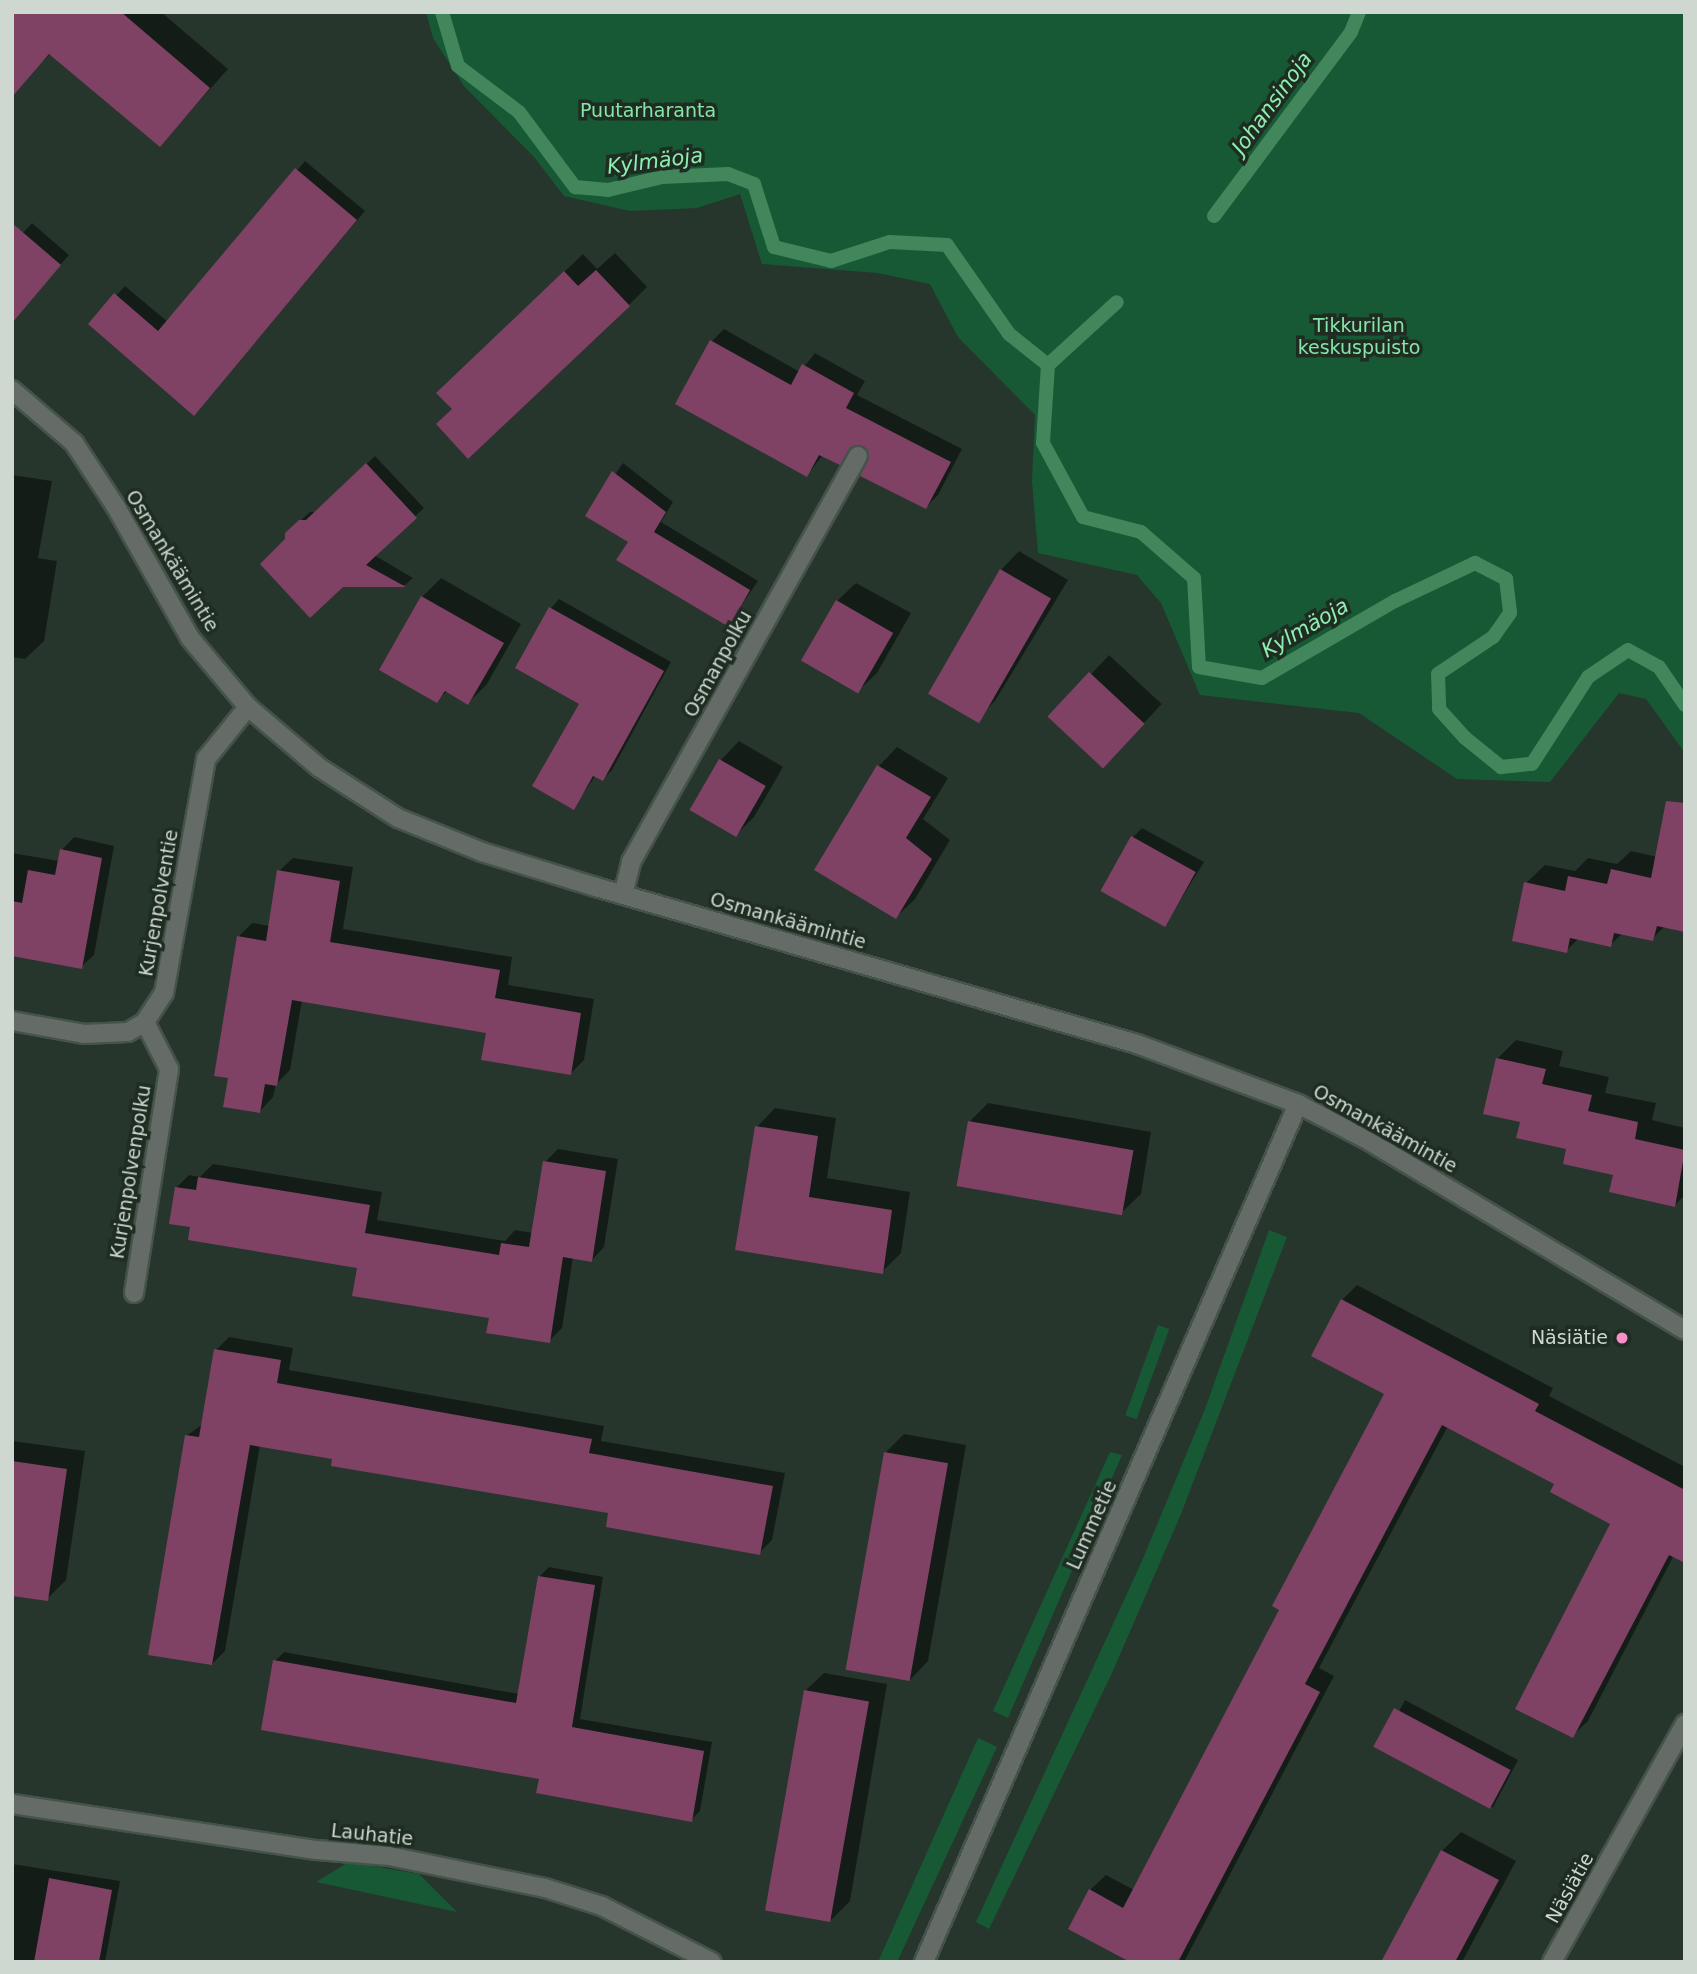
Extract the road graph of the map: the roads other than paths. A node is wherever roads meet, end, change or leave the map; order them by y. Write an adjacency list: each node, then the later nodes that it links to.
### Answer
1 (12, 390): 3 (street, Osmankäämintie)
2 (858, 456): 4 (street, Osmanpolku)
3 (248, 707): 4 (street, Osmankäämintie); 6 (street, Kurjenpolventie)
4 (623, 895): 7 (street, Osmankäämintie)
5 (12, 1021): 6 (street)
6 (145, 1022): 8 (street, Kurjenpolvenpolku)
7 (1298, 1104): 9 (street, Osmankäämintie); 13 (street, Lummetie)
8 (134, 1293)
9 (1685, 1330)
10 (1685, 1724): 14 (street, Näsiätie)
11 (12, 1804): 12 (street, Lauhatie)
12 (712, 1962)
13 (923, 1962)
14 (1552, 1962)

